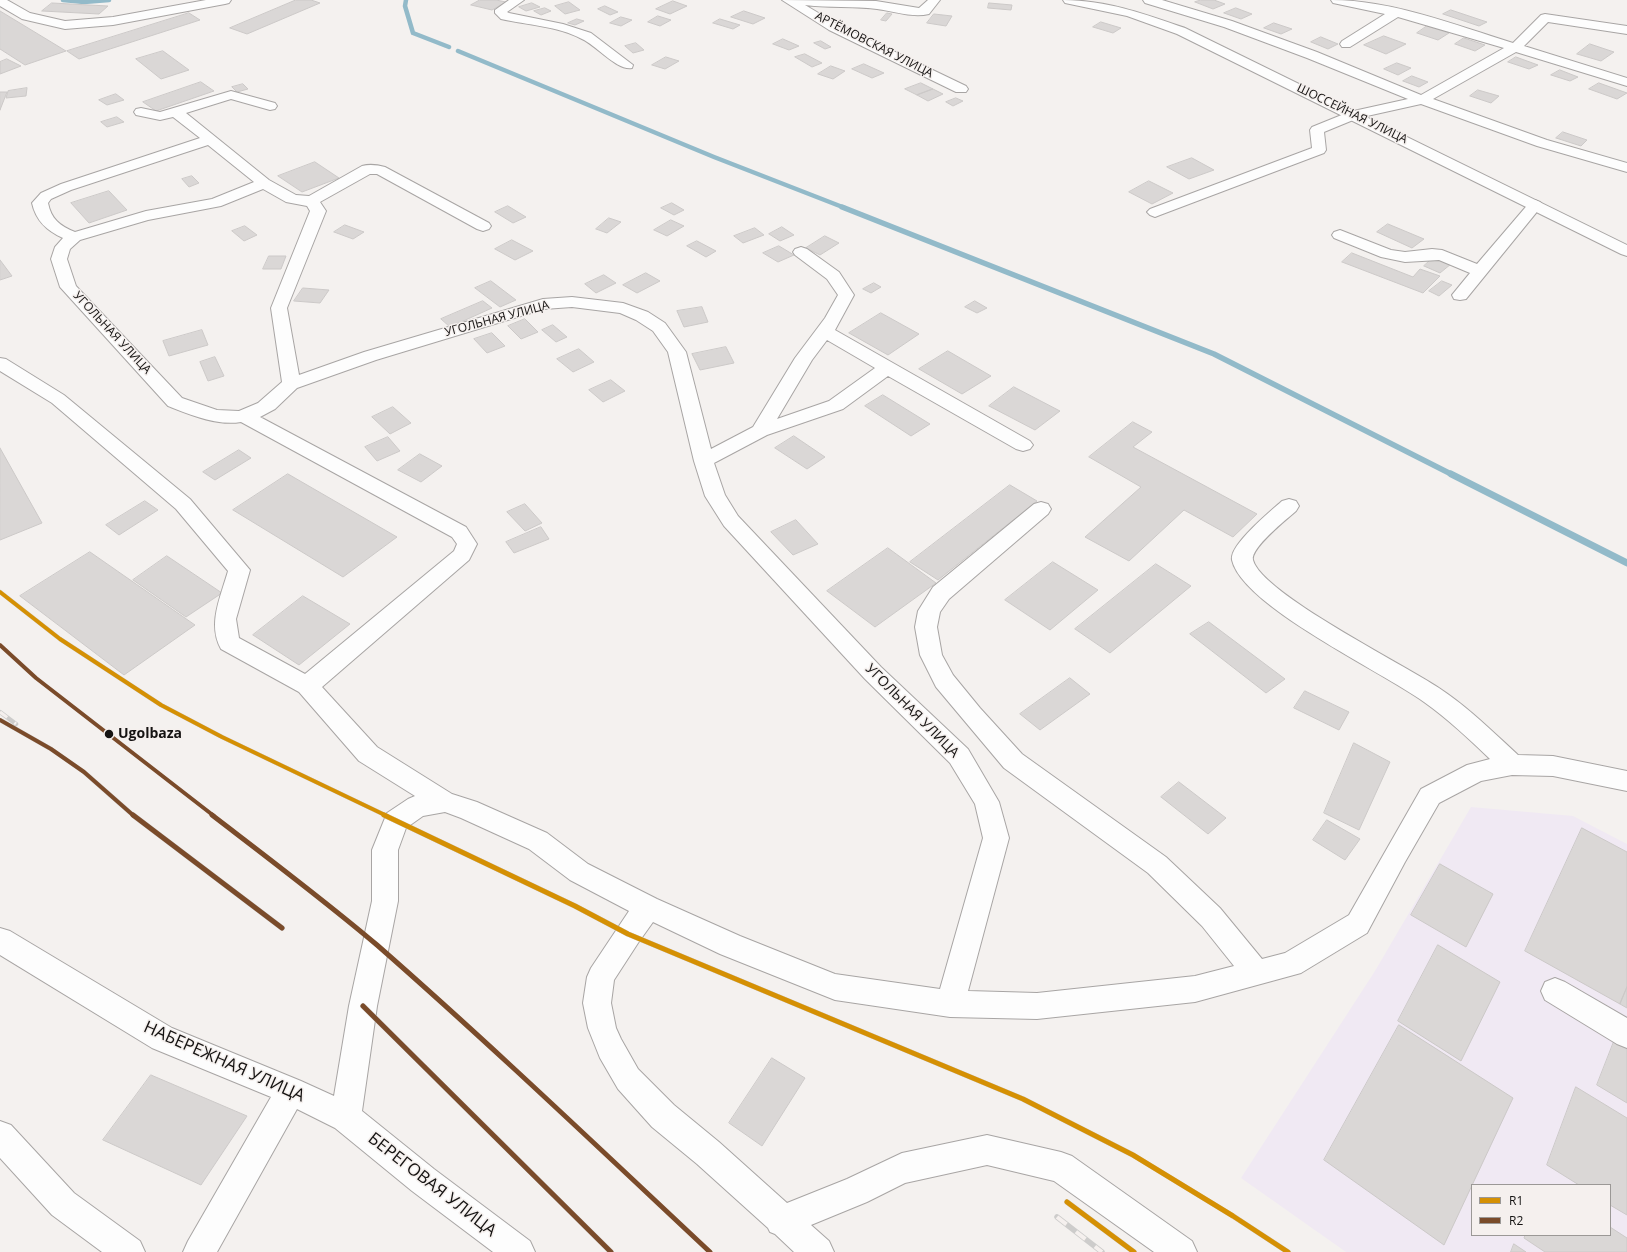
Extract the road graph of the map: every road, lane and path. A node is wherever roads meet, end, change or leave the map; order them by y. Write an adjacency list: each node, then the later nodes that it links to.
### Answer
1 (225, 0): 9 (street)
2 (518, 0): 14 (street)
3 (788, 0): 16 (street, АРТЁМОВСКАЯ УЛИЦА)
4 (796, 0): 5 (street)
5 (934, 0)
6 (1069, 0): 21 (street, ШОССЕЙНАЯ УЛИЦА)
7 (1149, 0): 17 (street)
8 (1337, 0): 10 (street)
9 (0, 1)
10 (1397, 12): 12 (street); 13 (street)
11 (1627, 30): 13 (street)
12 (1346, 44)
13 (1516, 47): 15 (street); 17 (street)
14 (627, 65)
15 (1627, 82)
16 (961, 89)
17 (1422, 100): 21 (street); 23 (street)
18 (270, 106): 20 (street)
19 (141, 112): 20 (street)
20 (176, 112): 22 (street)
21 (1354, 115): 26 (street, ШОССЕЙНАЯ УЛИЦА); 27 (street)
22 (209, 140): 24 (street); 30 (street)
23 (1627, 168)
24 (264, 183): 25 (street); 30 (street)
25 (312, 201): 28 (street); 38 (street)
26 (1535, 205): 31 (street, ШОССЕЙНАЯ УЛИЦА); 33 (street)
27 (1156, 212)
28 (483, 226)
29 (1340, 235): 33 (street)
30 (74, 237): 39 (street, УГОЛЬНАЯ УЛИЦА)
31 (1627, 250)
32 (801, 252): 35 (street)
33 (1480, 271): 34 (street)
34 (1460, 295)
35 (825, 332): 37 (street); 40 (street)
36 (0, 363): 45 (street)
37 (887, 368): 40 (street); 41 (street)
38 (290, 384): 39 (street, УГОЛЬНАЯ УЛИЦА); 42 (street, УГОЛЬНАЯ УЛИЦА)
39 (244, 416): 45 (street)
40 (760, 431): 42 (street)
41 (1023, 445)
42 (704, 461): 53 (street, УГОЛЬНАЯ УЛИЦА)
43 (1289, 506): 46 (street)
44 (1041, 509): 51 (street)
45 (307, 686): 48 (street)
46 (1512, 764): 47 (street); 51 (street)
47 (1627, 781)
48 (445, 802): 49 (street); 56 (street)
49 (648, 908): 53 (street); 58 (street)
50 (0, 940): 55 (street, НАБЕРЕЖНАЯ УЛИЦА)
51 (1256, 972): 53 (street)
52 (1555, 991): 54 (street)
53 (950, 1004)
54 (1627, 1034)
55 (291, 1091): 56 (street, НАБЕРЕЖНАЯ УЛИЦА); 60 (street)
56 (346, 1117): 61 (street, БЕРЕГОВАЯ УЛИЦА)
57 (0, 1136): 59 (street)
58 (781, 1221): 62 (street); 63 (street)
59 (129, 1252)
60 (199, 1252)
61 (519, 1252)
62 (818, 1252)
63 (1181, 1252)

